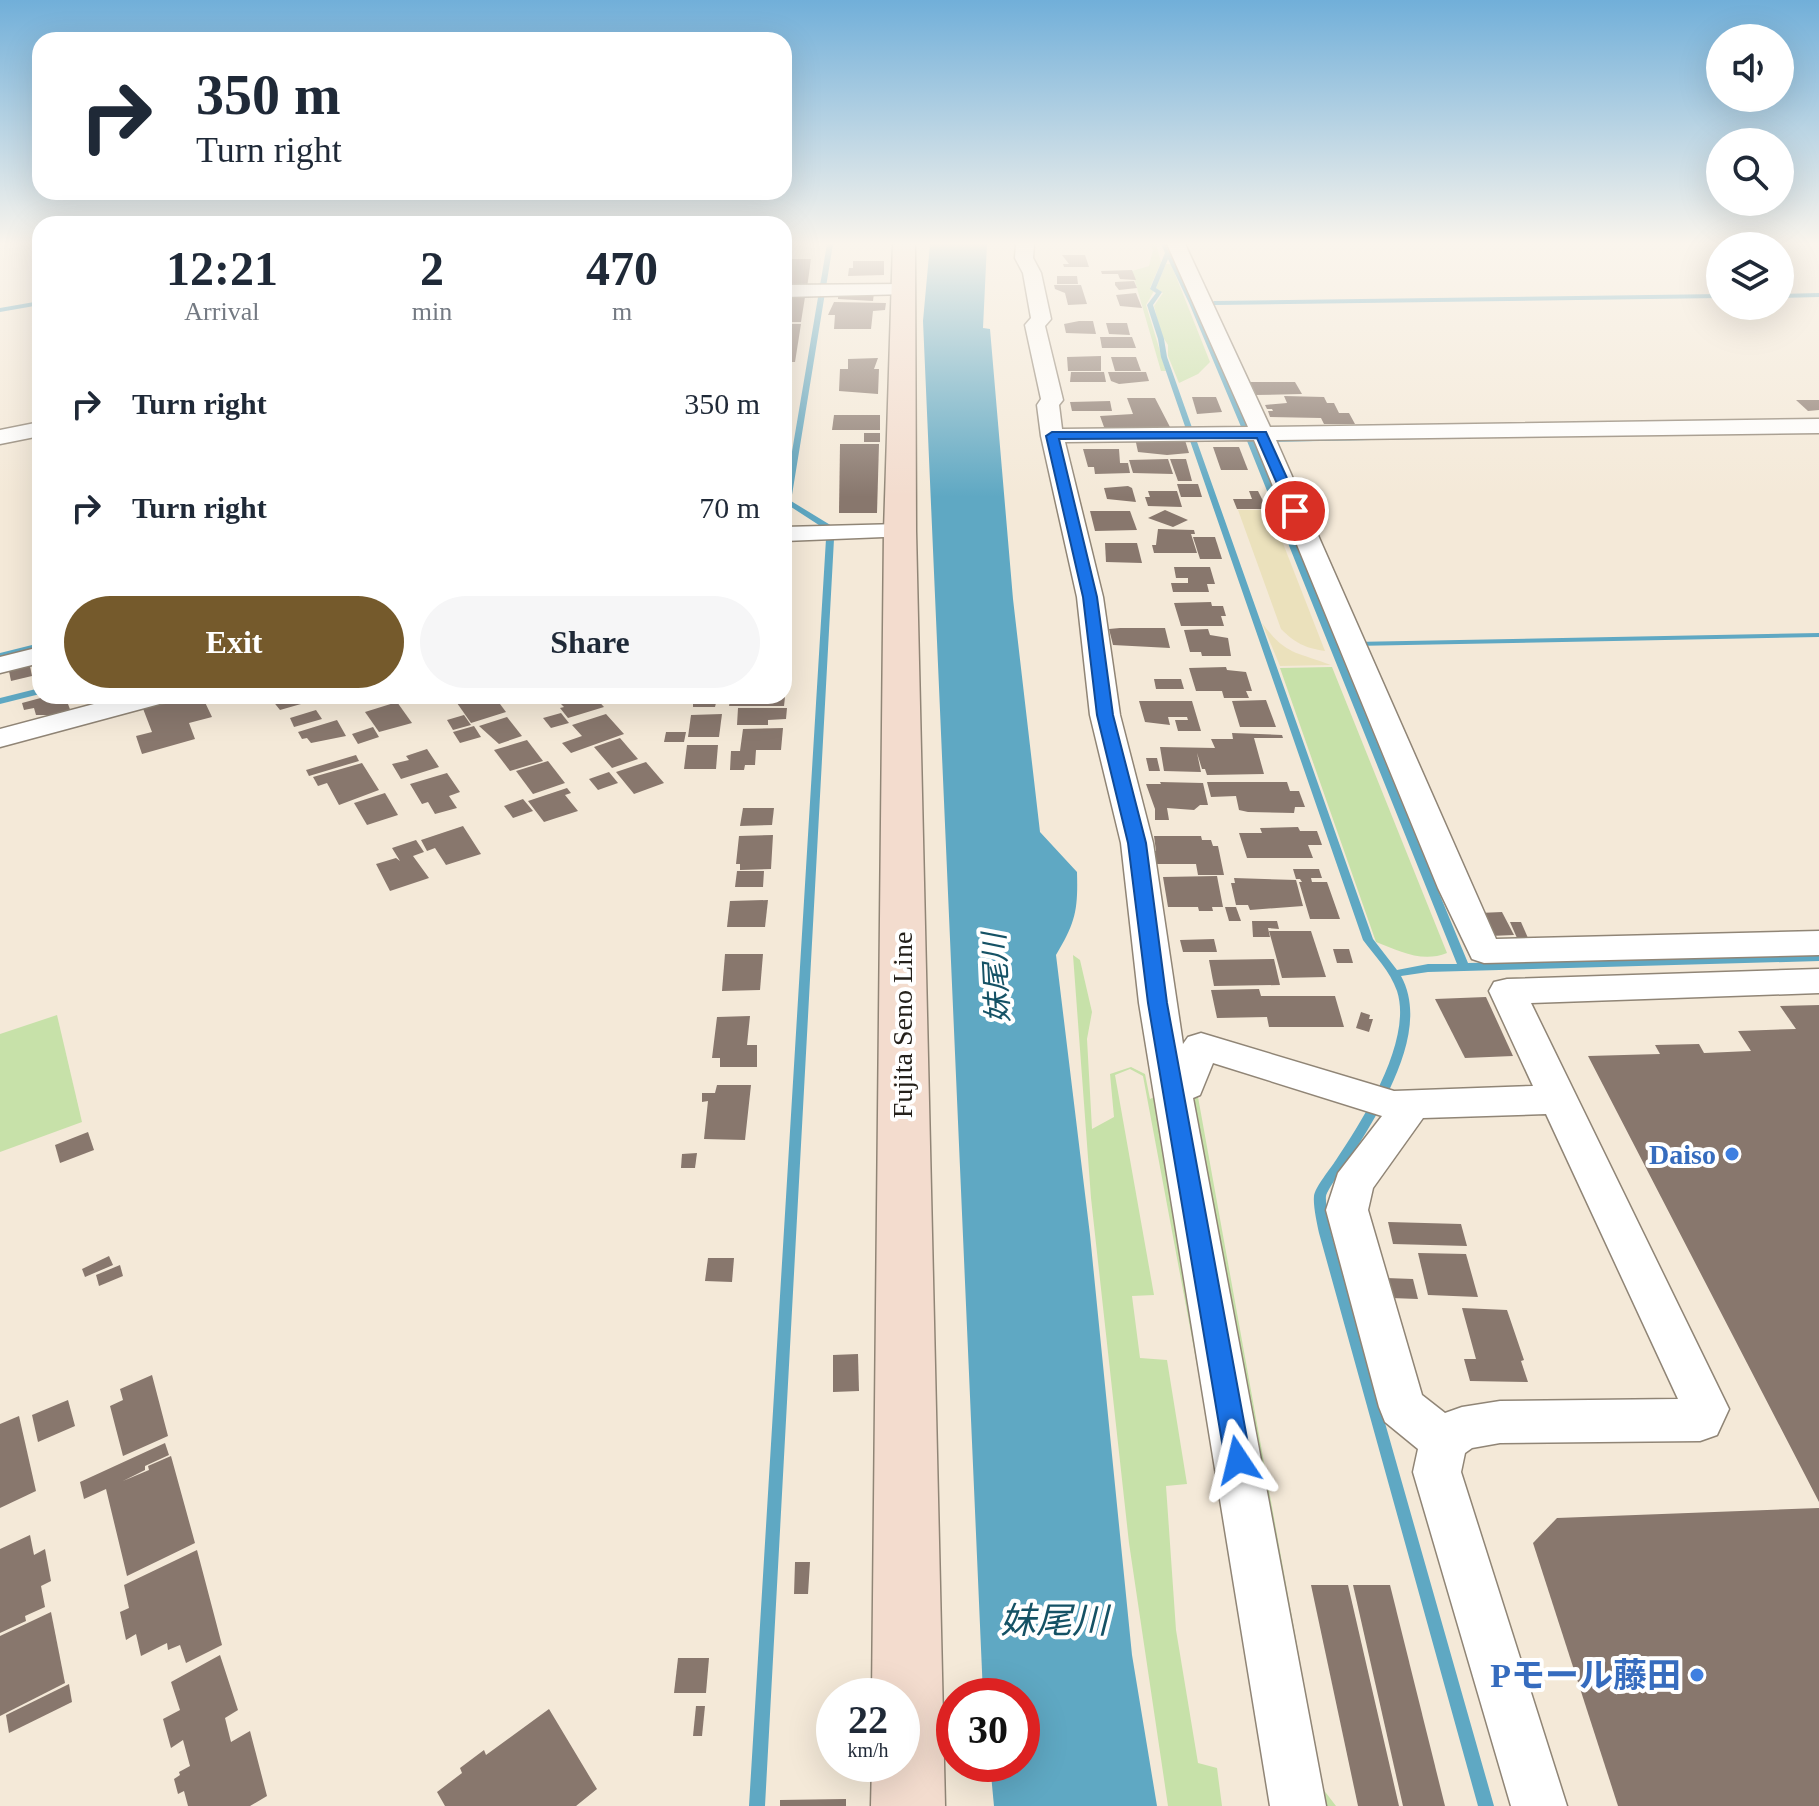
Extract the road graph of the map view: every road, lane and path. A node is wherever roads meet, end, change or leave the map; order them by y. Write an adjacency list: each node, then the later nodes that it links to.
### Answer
1 (902, 328): 9 (main road, Fujita Seno Line)
2 (1036, 328): 6 (street)
3 (1211, 328): 8 (street)
4 (1819, 426): 8 (street)
5 (32, 431): 7 (street)
6 (1052, 436): 8 (street); 18 (street)
7 (0, 437)
8 (1257, 437): 16 (street)
9 (900, 531): 10 (street); 24 (main road, Fujita Seno Line)
10 (792, 534)
11 (32, 657): 12 (street)
12 (0, 665)
13 (127, 704): 14 (street)
14 (0, 738)
15 (1819, 943): 16 (street)
16 (1496, 969): 17 (street); 21 (street)
17 (1819, 981)
18 (1157, 1003): 19 (street); 20 (street)
19 (1201, 1046): 20 (street); 22 (street)
20 (1173, 1091): 25 (street)
21 (1559, 1099): 22 (street); 23 (street)
22 (1403, 1105): 23 (street)
23 (1443, 1441): 26 (street)
24 (908, 1806)
25 (1298, 1806)
26 (1539, 1806)

